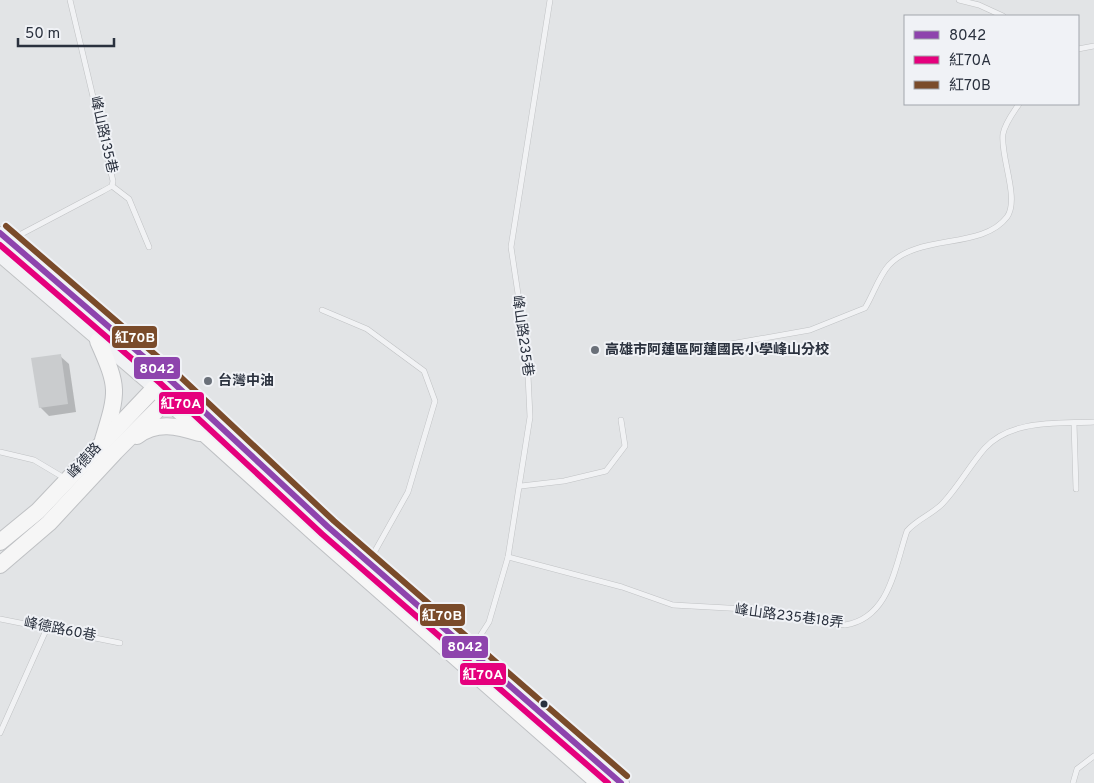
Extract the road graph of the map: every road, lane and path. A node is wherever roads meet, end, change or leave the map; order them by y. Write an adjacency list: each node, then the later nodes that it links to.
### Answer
1 (70, 0): 9 (lane, 峰山路135巷)
2 (550, 0): 27 (lane, 峰山路235巷)
3 (958, 0): 4 (lane)
4 (980, 3): 5 (lane)
5 (1001, 15)
6 (1094, 46): 7 (lane)
7 (1079, 49)
8 (1018, 105): 15 (lane)
9 (112, 186): 10 (lane, 峰山路135巷); 11 (lane)
10 (4, 237): 16 (street)
11 (149, 247)
12 (0, 256): 14 (street)
13 (322, 310): 31 (lane)
14 (98, 341): 18 (street); 24 (main road)
15 (725, 344)
16 (166, 376): 17 (main road); 18 (main road, 峰德路)
17 (179, 388): 19 (main road, 峰德路); 31 (main road)
18 (155, 389): 19 (main road); 24 (main road, 峰德路)
19 (167, 400): 23 (main road); 24 (main road, 峰德路)
20 (621, 420): 27 (lane)
21 (1094, 422): 22 (lane, 峰山路235巷18弄)
22 (1074, 423): 28 (lane); 30 (lane, 峰山路235巷18弄)
23 (205, 435): 24 (main road); 36 (main road)
24 (108, 447): 26 (main road, 峰德路); 32 (main road, 峰德路)
25 (0, 452): 26 (lane)
26 (68, 480): 29 (main road, 峰德路)
27 (521, 486): 30 (lane, 峰山路235巷)
28 (1076, 490)
29 (0, 542)
30 (508, 557): 36 (lane, 峰山路235巷)
31 (369, 562): 36 (main road)
32 (0, 566)
33 (0, 619): 34 (lane, 峰德路60巷)
34 (47, 628): 35 (lane, 峰德路60巷); 37 (lane)
35 (120, 642)
36 (466, 656): 39 (main road); 40 (main road)
37 (0, 733)
38 (1094, 756): 41 (lane)
39 (599, 783)
40 (621, 783)
41 (1073, 783)

